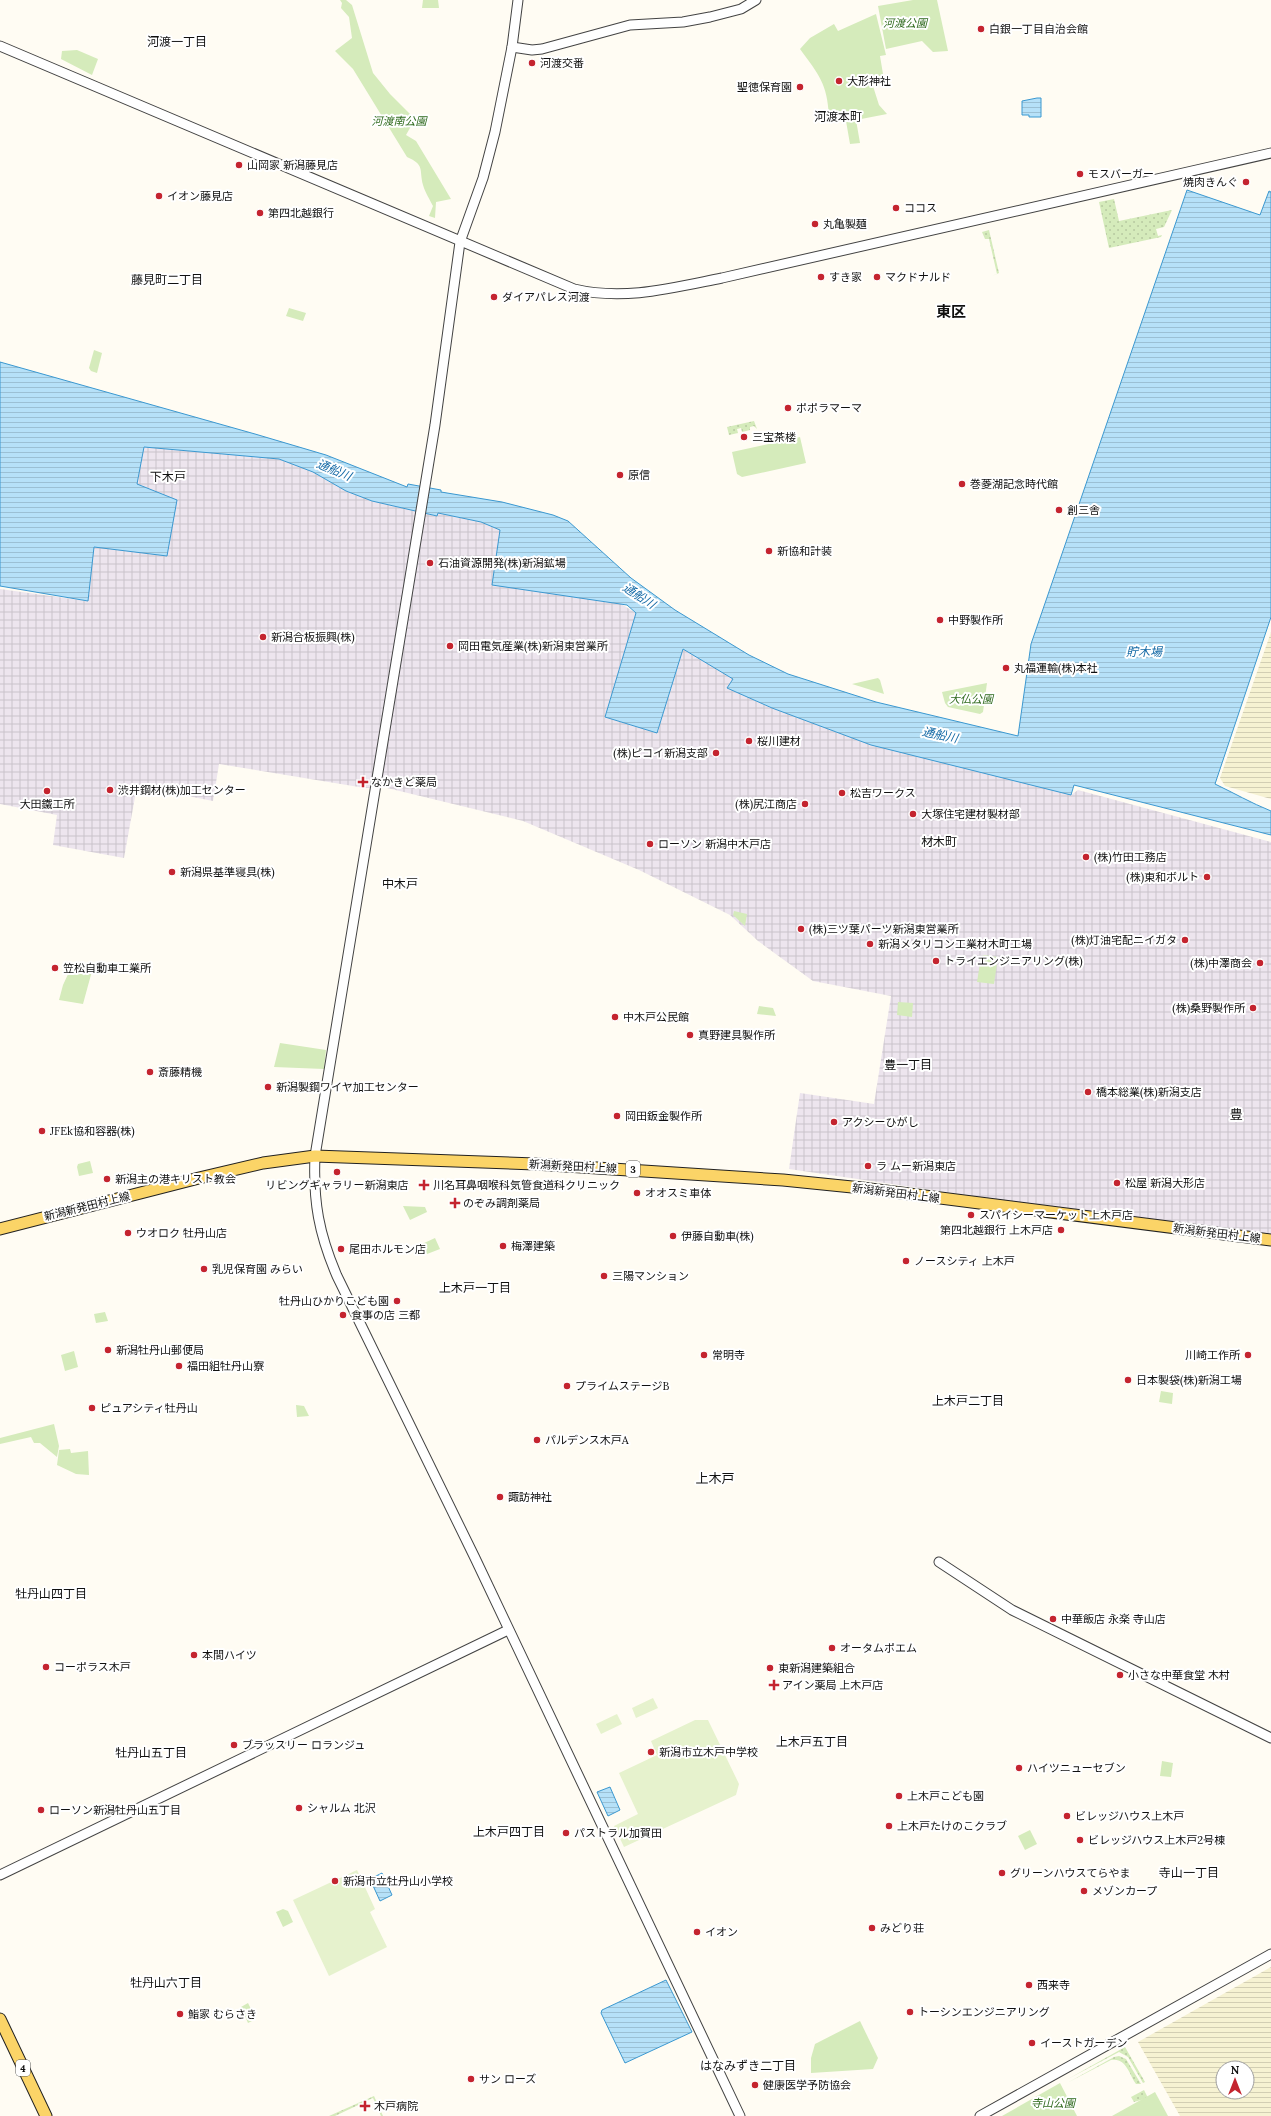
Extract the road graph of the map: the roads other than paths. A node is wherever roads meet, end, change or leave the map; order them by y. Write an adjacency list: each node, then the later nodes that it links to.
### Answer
1 (518, 0): 4 (street)
2 (756, 0): 4 (street)
3 (0, 46): 6 (street)
4 (512, 46): 6 (street)
5 (1271, 153): 6 (street)
6 (460, 242): 7 (street)
7 (315, 1156): 8 (main road, 新潟新発田村上線 / 3); 9 (main road, 新潟新発田村上線 / 3); 11 (street)
8 (0, 1229)
9 (1271, 1240)
10 (939, 1562): 12 (street)
11 (508, 1630): 13 (street); 19 (street)
12 (1271, 1738)
13 (0, 1875)
14 (1271, 1954): 20 (street)
15 (0, 2019): 18 (main road, 4)
16 (0, 2034): 17 (main road, 4)
17 (39, 2116)
18 (46, 2116)
19 (740, 2116)
20 (980, 2116)

